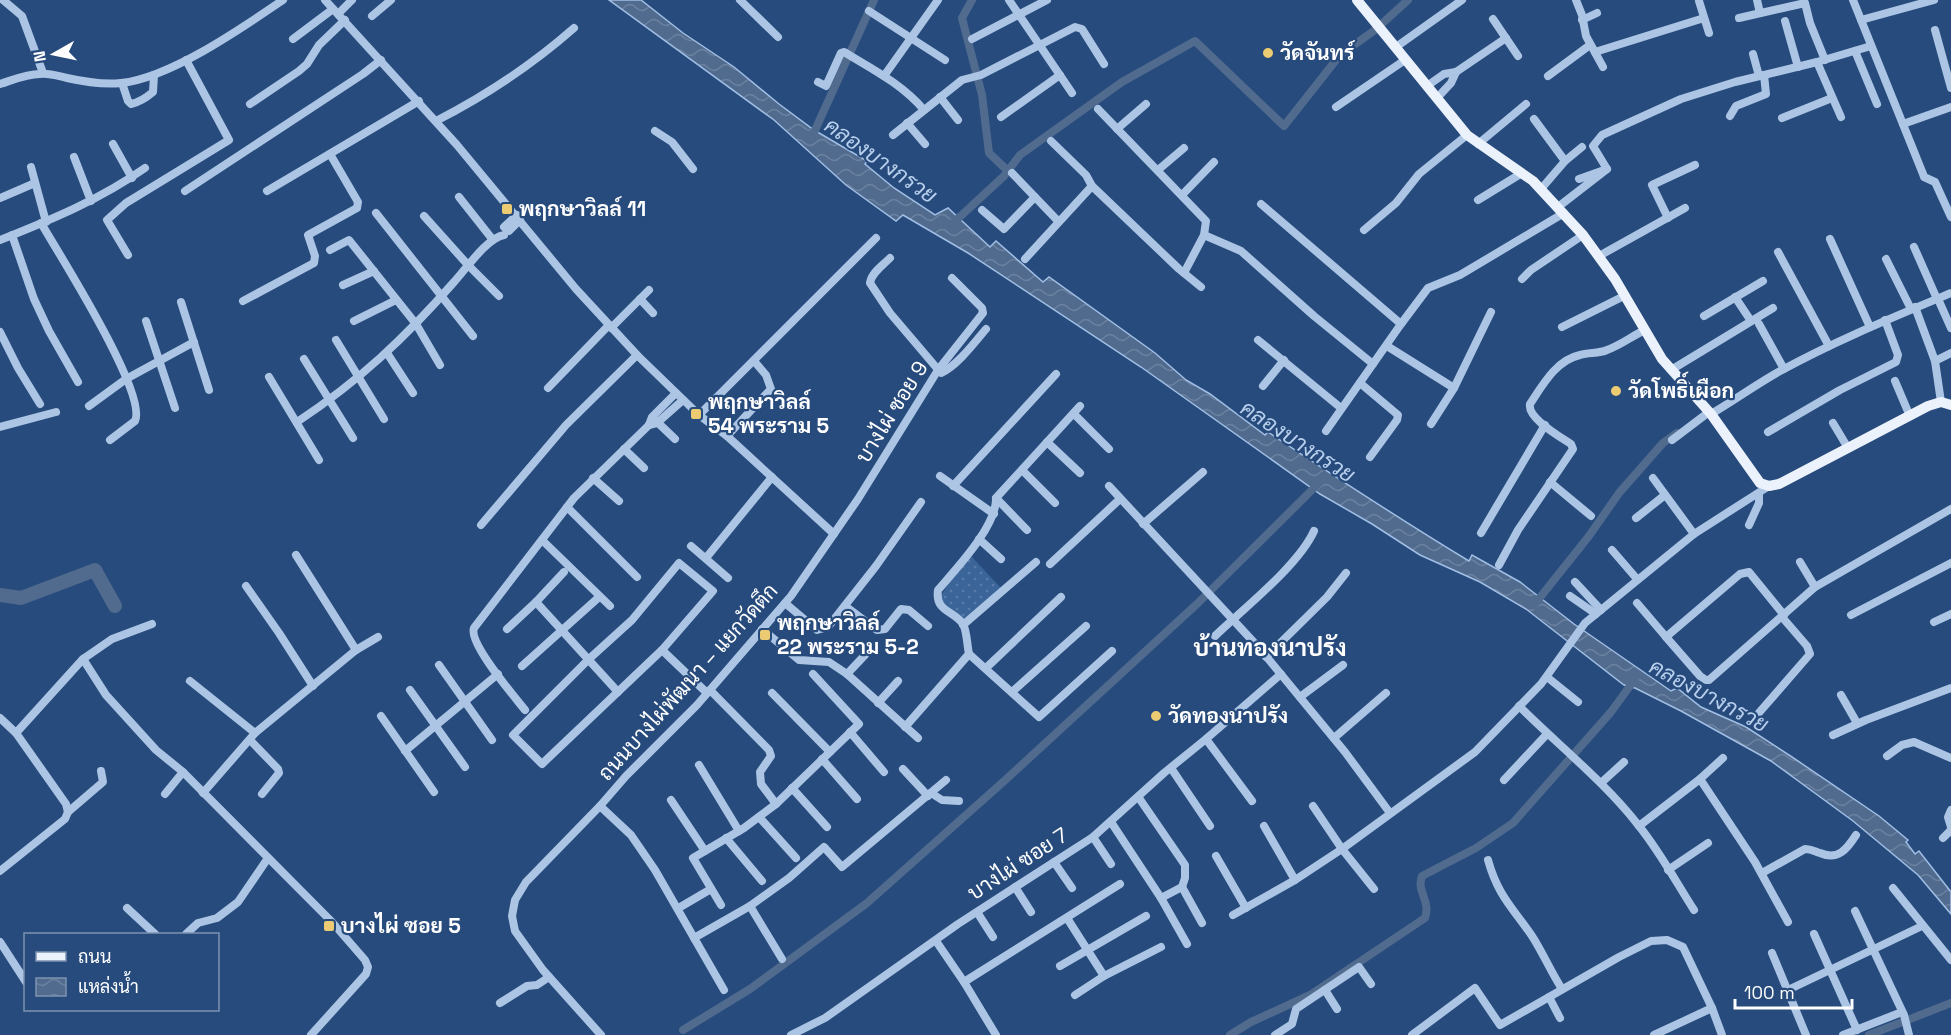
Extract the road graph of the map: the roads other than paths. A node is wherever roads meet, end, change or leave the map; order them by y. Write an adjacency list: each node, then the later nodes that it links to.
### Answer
1 (3, 0): 56 (street)
2 (283, 0): 47 (street)
3 (325, 0): 22 (street)
4 (352, 0): 22 (street)
5 (391, 0): 24 (street)
6 (740, 0): 34 (street)
7 (938, 0): 35 (street)
8 (1009, 0): 23 (street)
9 (1047, 0): 23 (street)
10 (1357, 0): 41 (main road)
11 (1462, 0): 41 (street)
12 (1576, 0): 28 (street)
13 (1757, 0): 21 (street)
14 (1853, 0): 29 (street)
15 (1934, 0): 29 (street)
16 (1699, 1): 25 (street)
17 (1790, 3): 18 (street); 51 (street)
18 (1779, 4): 21 (street)
19 (868, 11): 35 (street)
20 (1597, 13): 28 (street)
21 (1760, 13): 26 (street)
22 (339, 14): 37 (street); 48 (street); 72 (street)
23 (1020, 15): 38 (street); 39 (street)
24 (372, 16)
25 (1704, 18): 33 (street); 42 (street)
26 (1739, 18)
27 (1493, 19): 36 (street)
28 (1582, 20): 42 (street)
29 (1861, 20): 40 (street)
30 (1785, 21): 54 (street)
31 (574, 28): 86 (street)
32 (1935, 30): 45 (street)
33 (1709, 33)
34 (778, 37)
35 (911, 38): 49 (street); 60 (street)
36 (1506, 38): 46 (street); 55 (street)
37 (293, 39)
38 (972, 39)
39 (1040, 45): 52 (street); 58 (street); 68 (street)
40 (1871, 46): 43 (street); 88 (street)
41 (1395, 47): 50 (main road)
42 (1593, 49): 53 (street); 61 (street)
43 (1855, 51): 51 (street); 75 (street)
44 (1753, 54): 59 (street)
45 (1947, 55): 66 (street)
46 (1518, 56)
47 (186, 60): 57 (street); 147 (street)
48 (381, 60): 71 (street); 116 (street)
49 (945, 60)
50 (1406, 60): 65 (main road); 76 (street)
51 (1821, 61): 54 (street); 70 (street)
52 (1104, 64)
53 (1604, 67)
54 (1798, 67): 59 (street)
55 (1456, 72): 65 (street); 69 (street)
56 (43, 74): 63 (street); 64 (street)
57 (154, 75): 63 (street); 63 (street)
58 (1060, 75): 67 (street); 81 (street)
59 (1761, 75): 80 (street); 107 (street)
60 (884, 76): 62 (street); 79 (street)
61 (1548, 76)
62 (818, 82)
63 (122, 83)
64 (0, 84)
65 (1427, 86): 69 (main road)
66 (1951, 88)
67 (1072, 93)
68 (940, 97): 79 (street); 85 (street)
69 (1437, 98): 92 (main road)
70 (1832, 98): 82 (street); 84 (street)
71 (419, 101): 86 (street); 99 (street)
72 (249, 104)
73 (1146, 104): 89 (street)
74 (1526, 104): 96 (street)
75 (1877, 104)
76 (1336, 107)
77 (1951, 107): 88 (street)
78 (1098, 109): 89 (street)
79 (924, 110): 87 (street)
80 (1730, 116)
81 (1001, 117)
82 (1841, 117)
83 (1534, 118): 101 (street)
84 (1782, 118)
85 (958, 120)
86 (436, 121): 132 (street)
87 (908, 123): 91 (street); 95 (street)
88 (1903, 124): 125 (street)
89 (1117, 129): 108 (street)
90 (655, 131): 106 (street)
91 (893, 135)
92 (1467, 135): 96 (main road); 136 (street)
93 (1051, 141): 114 (street)
94 (113, 144): 111 (street)
95 (925, 144)
96 (1478, 144): 110 (main road)
97 (1582, 147): 101 (street)
98 (1184, 148): 108 (street)
99 (330, 154): 117 (street); 169 (street)
100 (74, 157): 123 (street)
101 (1565, 161): 115 (street)
102 (1214, 162): 118 (street)
103 (1695, 165): 133 (street)
104 (31, 167): 113 (street)
105 (146, 168): 111 (street)
106 (693, 169)
107 (1608, 169): 112 (street); 128 (street)
108 (1158, 170): 118 (street)
109 (1012, 173): 120 (street)
110 (1522, 173): 115 (main road); 122 (street)
111 (132, 177): 123 (street)
112 (1579, 179)
113 (35, 183): 121 (street); 135 (street)
114 (1092, 186): 134 (street); 154 (street)
115 (1541, 189): 128 (main road)
116 (185, 191)
117 (267, 191)
118 (1182, 195): 139 (street)
119 (459, 197): 137 (street)
120 (1035, 197): 127 (street); 134 (street)
121 (0, 198)
122 (1478, 200)
123 (91, 201): 135 (street)
124 (1261, 204): 181 (street)
125 (1949, 207): 131 (street)
126 (1685, 208): 133 (street)
127 (982, 210)
128 (1561, 210): 140 (main road); 181 (street)
129 (376, 213): 162 (street)
130 (424, 216): 152 (street)
131 (1951, 217)
132 (518, 218): 137 (street); 182 (street)
133 (1668, 218): 148 (street)
134 (1058, 221): 150 (street)
135 (44, 223): 138 (street); 211 (street)
136 (1364, 230)
137 (501, 233): 152 (street)
138 (12, 235): 143 (street); 213 (street)
139 (1204, 235): 154 (street); 203 (street)
140 (1583, 235): 148 (main road); 156 (street)
141 (876, 238): 201 (street)
142 (1830, 239): 184 (street)
143 (0, 240)
144 (1914, 248): 167 (street)
145 (330, 250): 153 (street)
146 (1778, 252): 194 (street)
147 (128, 255)
148 (1599, 256): 164 (main road)
149 (890, 258): 206 (street)
150 (1025, 259)
151 (1886, 259): 172 (street)
152 (468, 266): 162 (street); 163 (street)
153 (374, 271): 158 (street); 168 (street)
154 (1184, 273): 159 (street)
155 (952, 278): 206 (street, บางไผ่ ซอย 9)
156 (1522, 279)
157 (1763, 281): 165 (street)
158 (343, 285)
159 (1201, 288)
160 (649, 290): 166 (street)
161 (1951, 293): 167 (street)
162 (441, 296): 180 (street); 189 (street)
163 (499, 296)
164 (1624, 296): 183 (street); 187 (main road)
165 (1736, 297): 175 (street); 179 (street)
166 (640, 299): 174 (street); 182 (street)
167 (1937, 299): 172 (street); 185 (street)
168 (396, 300): 178 (street); 180 (street)
169 (243, 301)
170 (181, 302): 192 (street)
171 (1773, 308): 179 (street)
172 (1913, 308): 176 (street); 202 (street)
173 (1491, 312): 217 (street)
174 (653, 313)
175 (1704, 316)
176 (1885, 320): 184 (street); 242 (street)
177 (146, 321): 200 (street)
178 (354, 321)
179 (1755, 322): 205 (street); 207 (street)
180 (416, 324): 195 (street); 204 (street)
181 (1401, 324): 193 (street)
182 (610, 327): 197 (street); 216 (street)
183 (1562, 327)
184 (1870, 327): 194 (street)
185 (1951, 328)
186 (986, 329): 206 (street)
187 (1645, 330): 207 (main road); 239 (street)
188 (0, 332): 223 (street)
189 (473, 336)
190 (336, 340): 210 (street)
191 (1258, 340): 199 (street)
192 (194, 342): 200 (street); 218 (street)
193 (1387, 346): 203 (street); 217 (street)
194 (1829, 346): 205 (street)
195 (387, 353): 210 (street); 219 (street)
196 (1951, 353): 202 (street)
197 (637, 355): 220 (street); 279 (street)
198 (304, 359): 222 (street)
199 (1284, 360): 215 (street); 228 (street)
200 (160, 361): 211 (street); 227 (street)
201 (754, 361): 233 (street); 243 (street)
202 (1935, 361): 224 (street)
203 (1373, 364): 214 (street)
204 (440, 365)
205 (1784, 369): 230 (street)
206 (938, 370): 284 (street, บางไผ่ ซอย 9)
207 (1671, 370): 230 (main road)
208 (1056, 374): 263 (street)
209 (269, 378): 235 (street)
210 (360, 378): 222 (street); 234 (street)
211 (126, 379): 225 (street); 246 (street)
212 (1895, 381): 232 (street)
213 (78, 382)
214 (1360, 383): 228 (street); 252 (street)
215 (1263, 386)
216 (548, 388)
217 (1454, 388): 238 (street)
218 (208, 390)
219 (412, 393)
220 (676, 393): 221 (street); 236 (street)
221 (683, 400): 233 (street); 236 (street)
222 (329, 401): 235 (street); 244 (street)
223 (40, 404)
224 (1946, 404): 232 (main road)
225 (89, 406)
226 (1080, 406): 231 (street)
227 (175, 408)
228 (1341, 408): 241 (street)
229 (56, 412): 240 (street)
230 (1710, 413): 247 (street); 265 (main road)
231 (1074, 414): 248 (street); 251 (street)
232 (1909, 414): 249 (main road)
233 (699, 415): 243 (street)
234 (384, 419)
235 (297, 422): 253 (street)
236 (653, 422): 245 (street); 250 (street)
237 (1833, 423): 249 (street)
238 (1431, 424)
239 (1545, 425): 262 (street); 283 (street)
240 (0, 427)
241 (1326, 431)
242 (1768, 432)
243 (727, 436): 259 (street)
244 (353, 438)
245 (675, 439)
246 (110, 440)
247 (1672, 440)
248 (1047, 442): 255 (street); 257 (street)
249 (1848, 447): 265 (main road)
250 (624, 449): 254 (street); 260 (street)
251 (1109, 449)
252 (1370, 457)
253 (319, 459)
254 (644, 468)
255 (1022, 470): 268 (street); 272 (street)
256 (1203, 472): 278 (street)
257 (1080, 473)
258 (940, 476): 263 (street)
259 (772, 477): 284 (street); 291 (street)
260 (594, 478): 270 (street); 273 (street)
261 (1653, 478): 267 (street)
262 (1550, 482): 276 (street); 297 (street)
263 (953, 486): 275 (street)
264 (1109, 486): 269 (street)
265 (1769, 486): 266 (street)
266 (1759, 493): 280 (street); 285 (street)
267 (1665, 495): 277 (street); 285 (street)
268 (996, 498): 275 (street); 281 (street)
269 (1120, 499): 278 (street); 296 (street)
270 (619, 501)
271 (921, 502): 313 (street)
272 (1055, 503)
273 (567, 507): 287 (street); 300 (street)
274 (1951, 509): 305 (street)
275 (994, 514): 286 (street)
276 (1591, 516)
277 (1636, 518)
278 (1143, 524): 318 (street)
279 (481, 525)
280 (1749, 525)
281 (1028, 530)
282 (1314, 531): 318 (street)
283 (1481, 533)
284 (834, 534): 310 (street, ถนนบางไผ่พัฒนา – แยกวัดตึก)
285 (1694, 534): 302 (street)
286 (979, 539): 292 (street); 321 (street)
287 (542, 540): 312 (street); 342 (street)
288 (691, 546): 291 (street)
289 (1612, 550): 302 (street)
290 (296, 555): 330 (street)
291 (706, 558): 301 (street)
292 (1001, 559)
293 (1036, 562): 321 (street)
294 (1800, 562): 305 (street)
295 (1951, 563): 316 (street)
296 (1050, 564)
297 (1499, 565)
298 (564, 572): 309 (street)
299 (1346, 573): 335 (street)
300 (637, 577)
301 (728, 578)
302 (1637, 579): 314 (street)
303 (1575, 582): 314 (street)
304 (246, 586): 349 (street)
305 (1815, 586): 317 (street)
306 (1570, 596): 314 (street)
307 (598, 597): 326 (street)
308 (1061, 597): 341 (street)
309 (536, 602): 324 (street); 326 (street)
310 (785, 603): 313 (street); 325 (street, ถนนบางไผ่พัฒนา – แยกวัดตึก)
311 (1637, 603): 329 (street)
312 (610, 606)
313 (845, 606): 322 (street)
314 (1599, 612): 346 (street)
315 (1951, 614): 319 (street)
316 (1851, 615)
317 (1783, 616): 329 (street); 329 (street); 364 (street)
318 (1232, 620): 327 (street); 335 (street)
319 (1934, 621)
320 (152, 624): 336 (street)
321 (963, 625): 333 (street)
322 (928, 626)
323 (1086, 626): 354 (street)
324 (507, 628)
325 (762, 629): 344 (street); 353 (street, ถนนบางไผ่พัฒนา – แยกวัดตึก)
326 (562, 630): 337 (street); 340 (street)
327 (1215, 636)
328 (378, 637): 330 (street)
329 (1666, 637)
330 (356, 650): 349 (street)
331 (662, 650): 337 (street); 352 (street); 353 (street)
332 (1112, 651): 354 (street)
333 (969, 654): 341 (street); 369 (street)
334 (865, 655): 344 (street)
335 (1266, 657): 345 (street)
336 (83, 658): 371 (street); 391 (street)
337 (589, 659): 352 (street); 352 (street)
338 (439, 665): 359 (street)
339 (1343, 665): 358 (street)
340 (522, 666)
341 (986, 668): 354 (street)
342 (498, 674): 359 (street); 363 (street)
343 (813, 674): 370 (street)
344 (847, 674): 361 (street)
345 (1281, 674): 358 (street); 378 (street, บางไผ่ ซอย 7)
346 (1546, 677): 360 (street); 362 (street)
347 (190, 681): 374 (street)
348 (898, 681): 361 (street)
349 (313, 686): 374 (street)
350 (1951, 688): 367 (street)
351 (410, 690): 368 (street)
352 (618, 692)
353 (708, 692): 408 (street); 409 (street, ถนนบางไผ่พัฒนา – แยกวัดตึก)
354 (1012, 692)
355 (772, 693): 380 (street)
356 (1386, 693): 376 (street)
357 (1841, 695): 367 (street)
358 (1300, 697): 376 (street)
359 (465, 701): 368 (street); 377 (street)
360 (1578, 702)
361 (878, 703): 369 (street)
362 (1519, 706): 372 (street); 413 (street)
363 (525, 710)
364 (1757, 715)
365 (381, 716): 379 (street)
366 (0, 718): 371 (street)
367 (1857, 723): 373 (street)
368 (435, 726): 379 (street); 387 (street)
369 (905, 727): 375 (street)
370 (850, 732): 380 (street); 392 (street)
371 (16, 733): 412 (street)
372 (1547, 734): 395 (street); 396 (street)
373 (1833, 735)
374 (253, 737): 399 (street); 401 (street)
375 (918, 738)
376 (1334, 738): 413 (street)
377 (492, 740)
378 (1204, 741): 388 (street, บางไผ่ ซอย 7); 407 (street)
379 (405, 751): 398 (street)
380 (830, 752): 384 (street)
381 (1887, 756): 383 (street)
382 (1723, 758): 393 (street)
383 (1951, 758)
384 (822, 759): 397 (street); 404 (street)
385 (1624, 762): 396 (street)
386 (699, 765): 421 (street)
387 (465, 767)
388 (1170, 768): 403 (street, บางไผ่ ซอย 7); 417 (street)
389 (903, 769): 402 (street)
390 (101, 771): 412 (street)
391 (183, 772): 399 (street); 400 (street)
392 (884, 772)
393 (1700, 779): 419 (street); 437 (street)
394 (946, 780): 402 (street)
395 (1504, 780)
396 (1601, 783): 419 (street)
397 (792, 788): 408 (street); 416 (street)
398 (434, 792)
399 (203, 793): 430 (street)
400 (165, 794)
401 (262, 794)
402 (930, 794): 406 (street); 450 (street)
403 (1138, 798): 415 (street, บางไผ่ ซอย 7); 442 (street)
404 (857, 799)
405 (671, 800): 428 (street)
406 (959, 801)
407 (1252, 801)
408 (776, 804): 414 (street)
409 (600, 806): 467 (street); 480 (street, ถนนบางไผ่พัฒนา – แยกวัดตึก)
410 (1313, 806): 427 (street)
411 (1951, 810): 420 (street)
412 (68, 812): 436 (street)
413 (1390, 813): 427 (street)
414 (759, 817): 421 (street); 431 (street)
415 (1111, 822): 423 (street, บางไผ่ ซอย 7); 447 (street)
416 (827, 826)
417 (1210, 826)
418 (1264, 826): 438 (street)
419 (1639, 826): 435 (street)
420 (1951, 828): 425 (street)
421 (739, 831): 424 (street)
422 (1856, 835): 437 (street)
423 (1093, 837): 433 (street, บางไผ่ ซอย 7); 434 (street)
424 (726, 838): 428 (street); 439 (street)
425 (1943, 838)
426 (1708, 843): 435 (street)
427 (1342, 849): 438 (street); 446 (street)
428 (705, 851): 445 (street)
429 (1216, 856): 452 (street)
430 (268, 858): 464 (street); 497 (street)
431 (796, 858)
432 (1488, 860): 484 (street)
433 (1054, 862): 441 (street, บางไผ่ ซอย 7); 443 (street)
434 (1111, 864)
435 (1668, 870): 453 (street)
436 (0, 871)
437 (1762, 873): 460 (street)
438 (1295, 880): 452 (street)
439 (762, 881)
440 (1120, 885): 459 (street)
441 (1015, 887): 455 (street, บางไผ่ ซอย 7); 456 (street)
442 (1182, 887): 447 (street); 461 (street)
443 (1072, 888)
444 (1893, 888): 462 (street)
445 (711, 889): 448 (street); 449 (street)
446 (1374, 889)
447 (1161, 898): 470 (street)
448 (721, 905)
449 (682, 906)
450 (750, 906): 467 (street); 475 (street)
451 (127, 908): 463 (street)
452 (1246, 908): 457 (street)
453 (1694, 910)
454 (1855, 911): 473 (street)
455 (977, 912): 466 (street); 468 (street, บางไผ่ ซอย 7)
456 (1031, 912)
457 (1233, 915)
458 (1146, 916): 472 (street)
459 (1067, 918): 472 (street); 482 (street)
460 (1788, 921)
461 (1202, 923)
462 (1922, 926): 473 (street); 476 (street)
463 (154, 933)
464 (187, 933)
465 (1814, 934): 478 (street)
466 (993, 937)
467 (694, 938): 485 (street)
468 (936, 941): 482 (street); 499 (street, บางไผ่ ซอย 7)
469 (0, 942): 481 (street)
470 (1187, 944)
471 (1161, 946): 479 (street)
472 (1088, 950): 477 (street); 479 (street)
473 (1874, 950): 478 (street); 493 (street)
474 (1772, 953): 487 (street)
475 (782, 959)
476 (1951, 960)
477 (1060, 966)
478 (1830, 970): 487 (street); 496 (street)
479 (1104, 976): 488 (street)
480 (549, 977): 490 (street); 498 (street, ถนนบางไผ่พัฒนา – แยกวัดตึก)
481 (24, 979)
482 (964, 982): 500 (street)
483 (1371, 984): 486 (street)
484 (1562, 989): 489 (street); 491 (street)
485 (724, 990)
486 (1325, 990): 492 (street); 501 (street)
487 (1788, 990): 506 (street)
488 (1075, 995)
489 (1549, 997): 494 (street); 495 (street)
490 (500, 1003)
491 (1712, 1008): 504 (street); 505 (street)
492 (1337, 1010)
493 (1903, 1013): 496 (street); 508 (street)
494 (1560, 1018)
495 (1500, 1025): 502 (street); 503 (street)
496 (1857, 1030): 507 (street)
497 (311, 1035)
498 (601, 1035)
499 (790, 1035)
500 (996, 1035)
501 (1275, 1035)
502 (1412, 1035)
503 (1505, 1035)
504 (1654, 1035)
505 (1722, 1035)
506 (1806, 1035)
507 (1843, 1035)
508 (1909, 1035)

